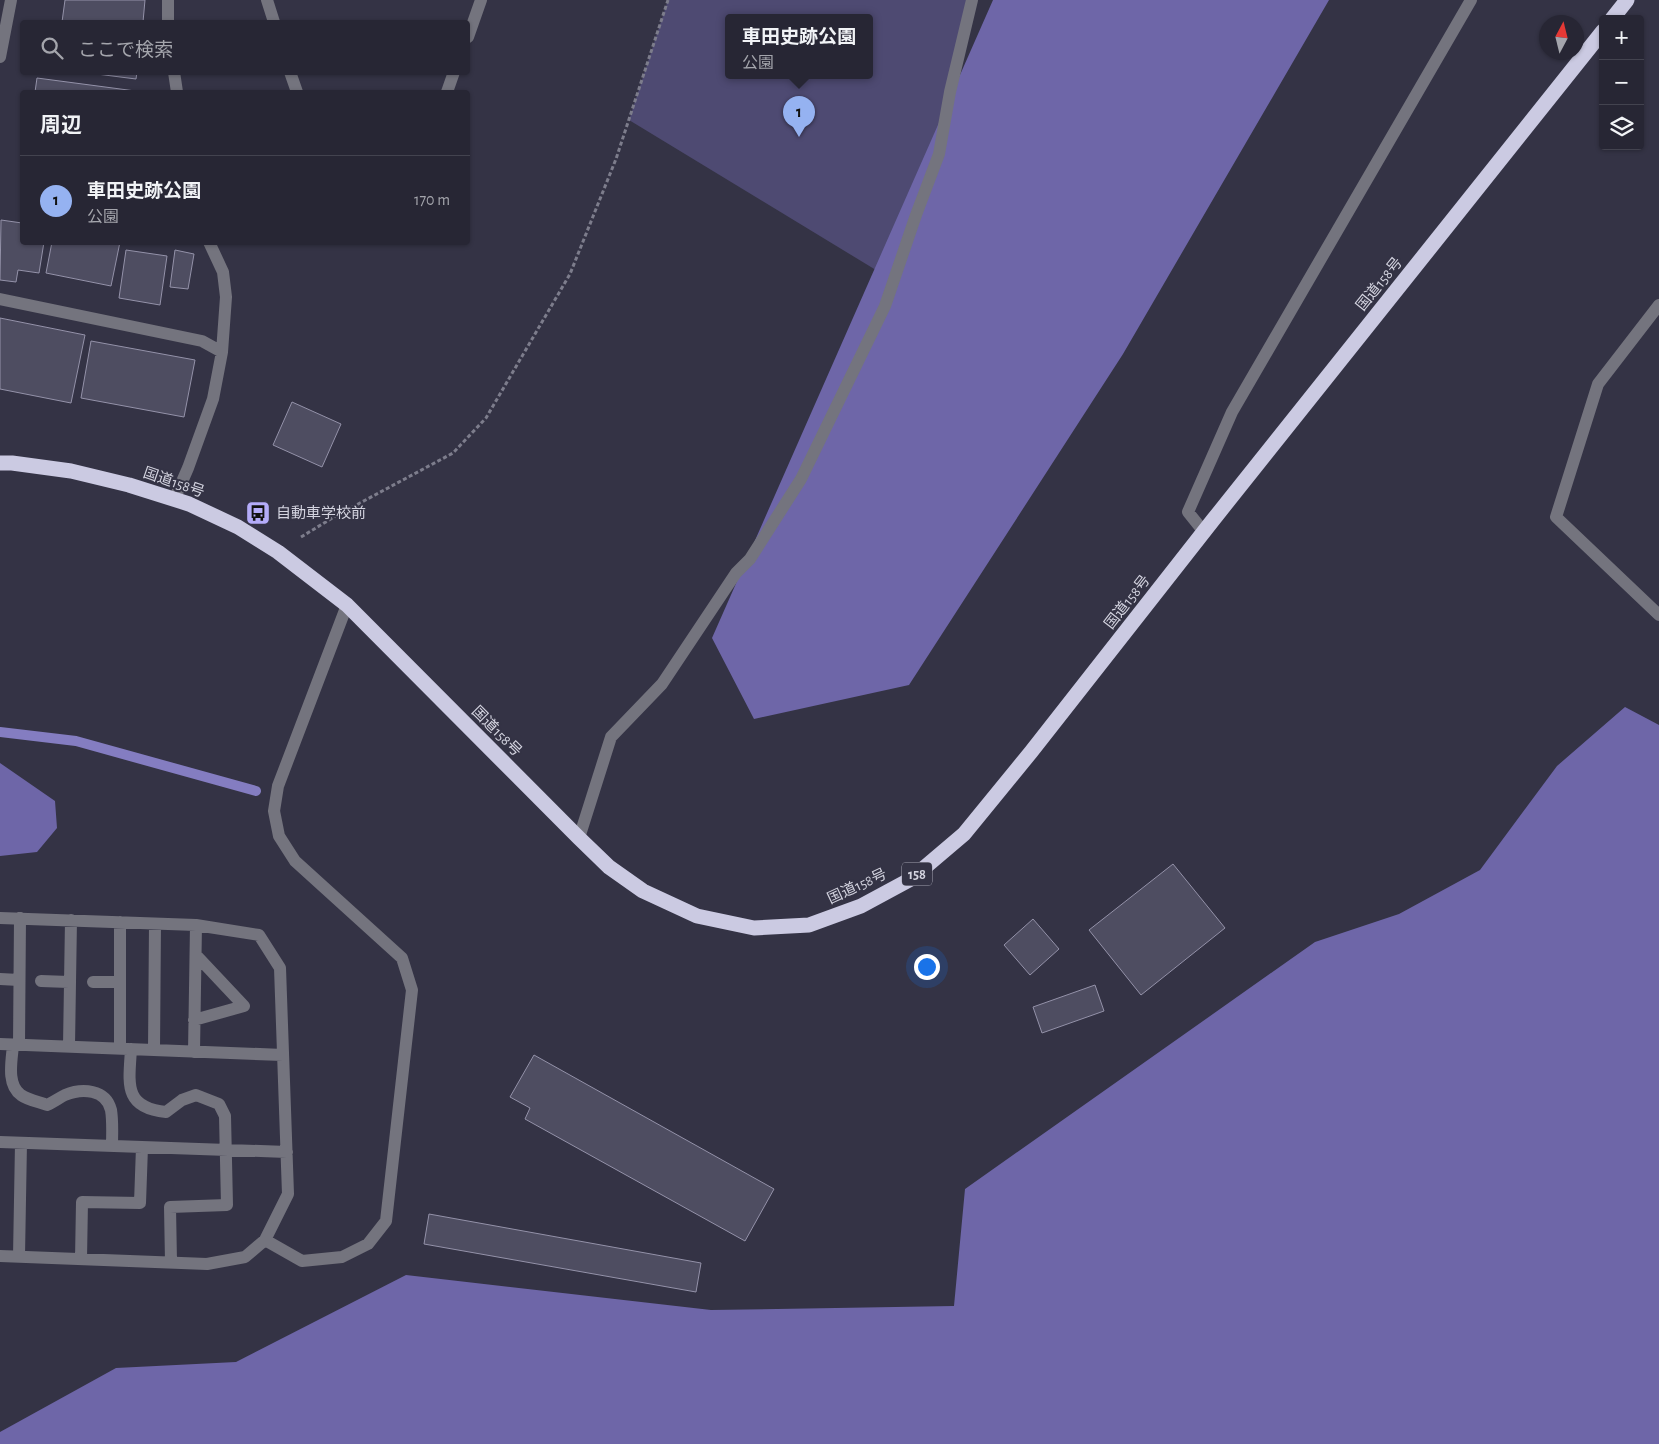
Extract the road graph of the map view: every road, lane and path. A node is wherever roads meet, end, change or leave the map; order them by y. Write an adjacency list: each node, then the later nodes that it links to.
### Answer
1 (11, 0): 14 (street)
2 (168, 0): 10 (street)
3 (267, 0): 11 (street)
4 (481, 0): 12 (street)
5 (668, 0): 28 (path)
6 (972, 0): 31 (street)
7 (1471, 0): 27 (street)
8 (1627, 0): 9 (highway)
9 (1615, 15)
10 (168, 20)
11 (273, 20)
12 (470, 31)
13 (1599, 36): 27 (highway, 国道158号 / 158)
14 (0, 56)
15 (174, 75): 18 (street)
16 (291, 75): 19 (street)
17 (453, 75): 20 (street)
18 (177, 90)
19 (295, 90)
20 (448, 90)
21 (210, 245): 24 (street)
22 (0, 299): 24 (street)
23 (1659, 305): 30 (street)
24 (222, 352): 26 (street)
25 (0, 463): 26 (highway, 国道158号 / 158)
26 (174, 500): 28 (highway, 国道158号 / 158)
27 (1204, 532): 31 (highway, 国道158号 / 158)
28 (278, 552): 29 (highway, 国道158号 / 158)
29 (347, 605): 31 (highway, 国道158号 / 158); 58 (street)
30 (1659, 615)
31 (579, 838)
32 (0, 918): 33 (street)
33 (20, 918): 34 (street); 40 (street)
34 (70, 920): 35 (street); 42 (street)
35 (120, 922): 36 (street); 44 (street)
36 (155, 924): 37 (street); 49 (street)
37 (196, 925): 38 (street); 51 (street)
38 (196, 955): 45 (street); 45 (street)
39 (0, 979): 40 (street)
40 (19, 980): 46 (street)
41 (41, 981): 42 (street)
42 (69, 982): 47 (street)
43 (94, 982): 44 (street)
44 (120, 982): 48 (street)
45 (194, 1020): 50 (street)
46 (11, 1045): 47 (street); 54 (street)
47 (69, 1046): 48 (street)
48 (125, 1049): 49 (street); 56 (street)
49 (154, 1050): 50 (street)
50 (194, 1052): 51 (street)
51 (283, 1055): 57 (street)
52 (0, 1142): 53 (street)
53 (21, 1143): 54 (street); 60 (street)
54 (112, 1146): 55 (street)
55 (142, 1147): 56 (street); 61 (street)
56 (225, 1150): 57 (street); 62 (street)
57 (286, 1152): 58 (street)
58 (265, 1240): 62 (street)
59 (0, 1256): 60 (street)
60 (19, 1256): 61 (street)
61 (81, 1259): 62 (street)
62 (171, 1262)

